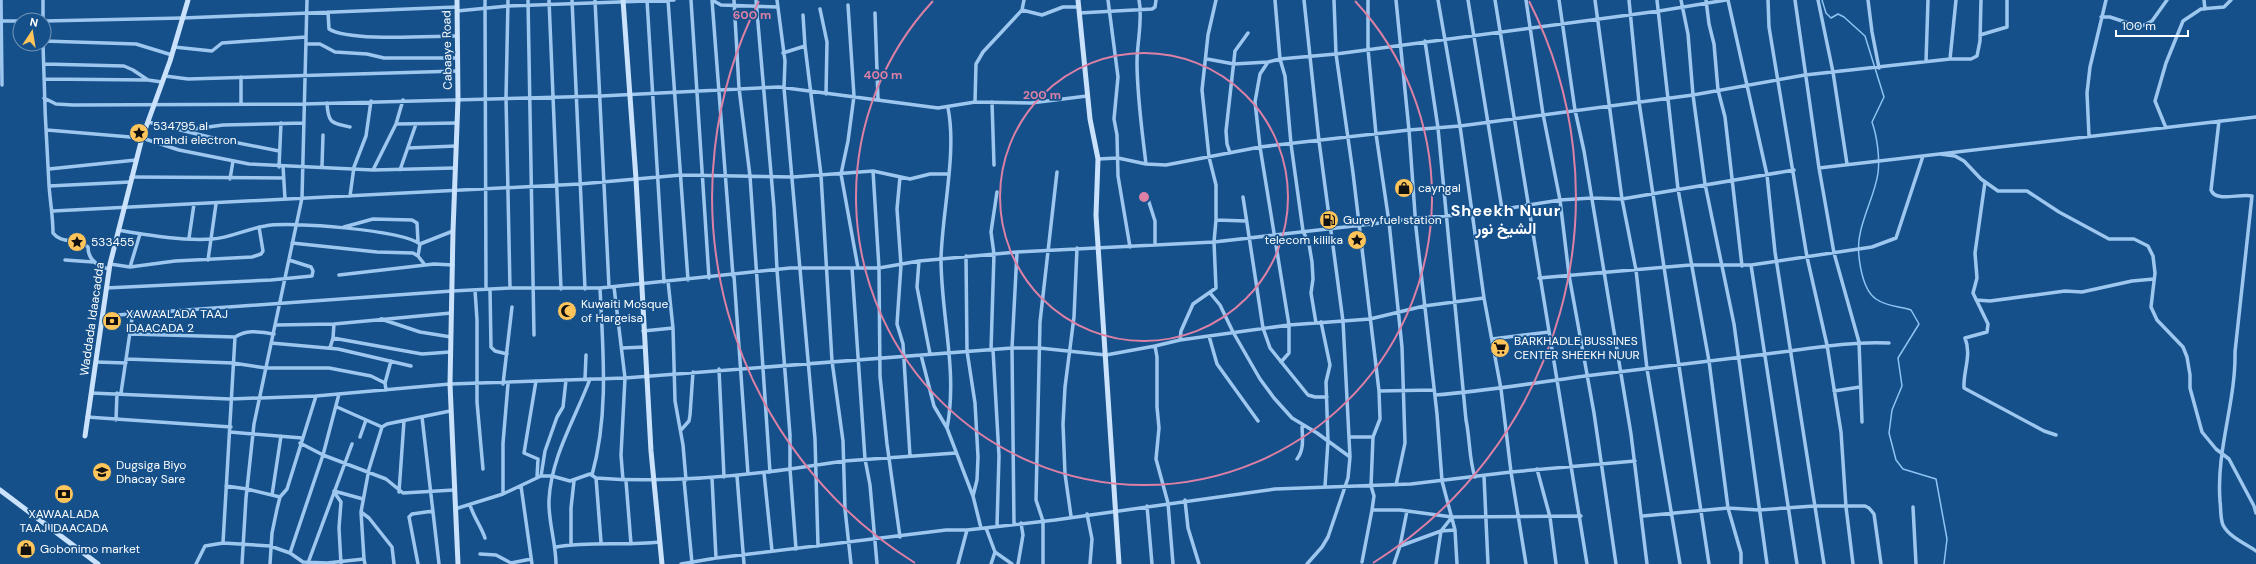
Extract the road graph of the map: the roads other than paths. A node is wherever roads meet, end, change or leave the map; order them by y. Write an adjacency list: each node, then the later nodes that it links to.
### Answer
1 (1, 0): 82 (street)
2 (43, 0): 70 (street)
3 (188, 0): 78 (street, Waddada Idaacadda)
4 (307, 0): 71 (street)
5 (457, 0): 62 (street, Cabaaye Road)
6 (485, 0): 63 (street)
7 (508, 0): 58 (street)
8 (528, 0): 55 (street)
9 (668, 0): 10 (street); 50 (street); 131 (street)
10 (674, 0)
11 (692, 0): 129 (street)
12 (712, 0): 56 (street); 127 (street)
13 (734, 0): 56 (street)
14 (756, 0): 59 (street)
15 (778, 0): 60 (street)
16 (1024, 0): 67 (street)
17 (1078, 0): 68 (street)
18 (1108, 0): 73 (street)
19 (1139, 0): 65 (street)
20 (1156, 0): 65 (street)
21 (1216, 0): 105 (street)
22 (1275, 0): 106 (street)
23 (1304, 0): 103 (street)
24 (1334, 0): 101 (street)
25 (1368, 0): 98 (street)
26 (1396, 0): 96 (street)
27 (1438, 0): 91 (street)
28 (1468, 0): 87 (street)
29 (1495, 0): 85 (street)
30 (1526, 0): 84 (street)
31 (1559, 0): 83 (street)
32 (1594, 0): 79 (street)
33 (1629, 0): 75 (street)
34 (1657, 0): 69 (street)
35 (1681, 0): 61 (street)
36 (1728, 0): 54 (street); 123 (street)
37 (1768, 0): 120 (street)
38 (1795, 0): 116 (street)
39 (1818, 0): 114 (street)
40 (1868, 0): 112 (street)
41 (1928, 0): 109 (street)
42 (1956, 0): 107 (street)
43 (1981, 0): 88 (street)
44 (2007, 0): 88 (street)
45 (2106, 0): 77 (street)
46 (2167, 0): 77 (street)
47 (2204, 0): 66 (street)
48 (2231, 0): 66 (street)
49 (595, 1): 52 (street); 53 (street); 135 (street)
50 (647, 1): 53 (street); 132 (street)
51 (550, 2): 52 (street); 55 (street); 139 (street)
52 (572, 2): 140 (street)
53 (623, 2): 136 (street)
54 (1706, 2): 61 (street); 128 (street)
55 (528, 5): 58 (street); 143 (street)
56 (734, 5): 59 (street); 125 (street)
57 (848, 5): 137 (street)
58 (508, 6): 63 (street); 142 (street)
59 (756, 6): 60 (street); 124 (street)
60 (778, 7): 100 (street)
61 (1682, 7): 69 (street); 134 (street)
62 (457, 9): 63 (street); 72 (street); 89 (street, Cabaaye Road)
63 (484, 9): 146 (street)
64 (820, 9): 133 (street)
65 (1141, 9): 73 (street); 197 (street)
66 (2205, 9): 174 (street)
67 (1022, 10): 68 (street); 150 (street)
68 (1078, 10): 73 (street); 138 (street)
69 (1659, 11): 75 (street); 144 (street)
70 (44, 12)
71 (307, 12): 72 (street); 78 (street); 90 (street)
72 (328, 12): 89 (street)
73 (1110, 12): 193 (street)
74 (874, 13): 148 (street)
75 (1631, 14): 79 (street); 152 (street)
76 (803, 15): 95 (street)
77 (2100, 17): 180 (street)
78 (183, 18): 80 (street); 97 (street, Waddada Idaacadda)
79 (1596, 18): 83 (street); 157 (street)
80 (52, 20)
81 (12, 21): 82 (street)
82 (0, 22): 122 (street)
83 (1562, 22): 84 (street); 159 (street)
84 (1530, 27): 85 (street); 160 (street)
85 (1500, 31): 87 (street); 162 (street)
86 (1248, 33): 111 (street)
87 (1475, 34): 91 (street); 164 (street)
88 (1980, 35): 107 (street)
89 (457, 36): 104 (street, Cabaaye Road)
90 (306, 37): 94 (street); 97 (street)
91 (1444, 38): 92 (street); 171 (street)
92 (1425, 41): 96 (street); 173 (street)
93 (52, 43): 102 (street)
94 (306, 44): 104 (street); 115 (street)
95 (805, 46): 100 (street); 130 (street)
96 (1401, 46): 98 (street); 177 (street)
97 (174, 47): 102 (street, Waddada Idaacadda)
98 (1368, 49): 101 (street); 178 (street)
99 (44, 52): 110 (street)
100 (783, 53): 126 (street)
101 (1336, 54): 103 (street); 182 (street)
102 (172, 55): 119 (street, Waddada Idaacadda)
103 (1310, 56): 106 (street); 183 (street)
104 (457, 58): 113 (street, Cabaaye Road)
105 (1207, 59): 111 (street); 192 (street)
106 (1280, 59): 108 (street); 184 (street)
107 (1950, 59): 109 (street)
108 (1268, 62): 111 (street); 186 (street)
109 (1926, 62): 112 (street)
110 (44, 64): 118 (street); 121 (street)
111 (1234, 64): 189 (street)
112 (1879, 68): 114 (street)
113 (458, 71): 115 (street); 145 (street, Cabaaye Road)
114 (1833, 72): 116 (street); 198 (street)
115 (305, 74): 117 (street); 156 (street)
116 (1805, 75): 120 (street); 205 (street)
117 (241, 77): 119 (street); 155 (street)
118 (44, 79): 121 (street); 141 (street)
119 (163, 79): 121 (street); 154 (street, Waddada Idaacadda)
120 (1777, 79): 123 (street); 210 (street)
121 (148, 80)
122 (2, 85)
123 (1746, 85): 128 (street); 217 (street)
124 (762, 86): 125 (street); 126 (street); 215 (street)
125 (739, 88): 127 (street); 220 (street)
126 (784, 88): 130 (street); 222 (street)
127 (719, 90): 129 (street); 221 (street)
128 (1718, 90): 134 (street); 228 (street)
129 (697, 91): 131 (street); 219 (street)
130 (810, 92): 133 (street); 216 (street)
131 (674, 93): 132 (street); 214 (street)
132 (653, 94): 136 (street); 218 (street)
133 (826, 94): 137 (street)
134 (1693, 95): 144 (street); 232 (street)
135 (601, 96): 136 (street); 140 (street); 229 (street)
136 (630, 96): 227 (street)
137 (854, 96): 148 (street); 212 (street)
138 (1087, 96): 151 (street); 194 (street)
139 (552, 97): 140 (street); 143 (street); 233 (street)
140 (576, 97): 231 (street)
141 (44, 98): 154 (street); 175 (street)
142 (506, 98): 143 (street); 146 (street); 236 (street)
143 (531, 98): 235 (street)
144 (1667, 98): 152 (street); 238 (street)
145 (458, 99): 146 (street); 147 (street); 168 (street, Cabaaye Road)
146 (484, 99): 237 (street)
147 (403, 100): 149 (street); 169 (street)
148 (878, 100): 158 (street)
149 (371, 101): 153 (street); 203 (street)
150 (975, 102): 151 (street); 158 (street)
151 (992, 102): 199 (street)
152 (1639, 102): 157 (street); 241 (street)
153 (327, 103): 156 (street); 172 (street)
154 (154, 104): 155 (street); 163 (street, Waddada Idaacadda)
155 (241, 104): 156 (street)
156 (304, 104): 167 (street)
157 (1609, 107): 159 (street); 248 (street)
158 (948, 108): 213 (street)
159 (1575, 110): 160 (street); 246 (street)
160 (1543, 114): 162 (street); 249 (street)
161 (2256, 117): 165 (street)
162 (1514, 118): 164 (street); 252 (street)
163 (148, 122): 176 (street); 181 (street, Waddada Idaacadda)
164 (1488, 122): 171 (street); 254 (street)
165 (2220, 122): 174 (street); 472 (street)
166 (281, 123): 167 (street); 176 (street); 188 (street)
167 (303, 123): 201 (street)
168 (457, 123): 170 (street); 185 (street, Cabaaye Road)
169 (396, 124): 170 (street); 207 (street)
170 (416, 124): 187 (street)
171 (1460, 126): 173 (street); 256 (street)
172 (350, 127)
173 (1438, 128): 177 (street); 257 (street)
174 (2166, 128): 180 (street)
175 (47, 130): 181 (street); 206 (street)
176 (183, 130): 188 (street)
177 (1409, 130): 178 (street); 258 (street)
178 (1376, 134): 182 (street); 261 (street)
179 (323, 135): 202 (street)
180 (2089, 136): 190 (street)
181 (142, 138): 195 (street, Waddada Idaacadda); 196 (street)
182 (1347, 138): 183 (street); 263 (street)
183 (1319, 141): 184 (street); 266 (street)
184 (1291, 144): 186 (street); 269 (street)
185 (456, 146): 187 (street); 204 (street, Cabaaye Road)
186 (1260, 147): 189 (street); 271 (street)
187 (408, 148): 208 (street)
188 (279, 150): 200 (street)
189 (1230, 153): 192 (street)
190 (1940, 154): 191 (street); 230 (street)
191 (1923, 156): 198 (street); 284 (street)
192 (1209, 157): 197 (street); 259 (street)
193 (1118, 158): 194 (street); 197 (street); 279 (street)
194 (1098, 159): 281 (street)
195 (136, 160): 206 (street); 225 (street, Waddada Idaacadda)
196 (233, 161): 200 (street); 226 (street)
197 (1146, 164)
198 (1847, 164): 205 (street)
199 (994, 165)
200 (281, 166): 201 (street); 224 (street)
201 (304, 166): 202 (street); 245 (street)
202 (322, 166): 203 (street)
203 (354, 168): 207 (street); 242 (street)
204 (455, 168): 208 (street); 239 (street, Cabaaye Road)
205 (1819, 168): 284 (street)
206 (49, 169): 234 (street)
207 (373, 170): 208 (street)
208 (400, 170)
209 (873, 170): 212 (street); 223 (street); 308 (street)
210 (1794, 170): 217 (street); 288 (street)
211 (1057, 172): 282 (street)
212 (841, 174): 216 (street); 307 (street)
213 (947, 174): 223 (street); 289 (street)
214 (681, 175): 218 (street); 219 (street); 322 (street)
215 (772, 175): 220 (street); 222 (street); 311 (street)
216 (821, 175): 222 (street); 310 (street)
217 (1767, 175): 228 (street); 295 (street)
218 (659, 176): 227 (street); 323 (street)
219 (703, 176): 221 (street); 318 (street)
220 (750, 176): 221 (street); 313 (street)
221 (726, 177): 317 (street)
222 (793, 177): 305 (street)
223 (900, 177): 298 (street)
224 (284, 178): 226 (street); 247 (street)
225 (130, 179): 226 (street); 234 (street); 253 (street, Waddada Idaacadda)
226 (230, 179)
227 (636, 179): 229 (street); 324 (street)
228 (1732, 181): 232 (street); 300 (street)
229 (604, 182): 231 (street); 325 (street)
230 (1985, 182): 321 (street); 337 (street)
231 (580, 184): 233 (street); 332 (street)
232 (1705, 184): 238 (street); 304 (street)
233 (557, 185): 235 (street); 331 (street)
234 (49, 186): 255 (street)
235 (530, 186): 236 (street); 328 (street)
236 (508, 187): 237 (street); 327 (street)
237 (485, 188): 239 (street); 330 (street)
238 (1678, 189): 241 (street); 299 (street)
239 (455, 190): 242 (street); 268 (street, Cabaaye Road)
240 (998, 192): 285 (street)
241 (1654, 194): 248 (street); 309 (street)
242 (350, 196): 245 (street)
243 (1147, 196): 278 (street)
244 (1243, 197): 260 (street)
245 (302, 198): 247 (street); 262 (street)
246 (1592, 198): 248 (street); 249 (street); 314 (street)
247 (285, 199): 251 (street)
248 (1622, 199): 312 (street)
249 (1560, 200): 252 (street); 316 (street)
250 (194, 204): 251 (street); 253 (street); 272 (street)
251 (216, 204): 274 (street)
252 (1527, 204): 254 (street); 319 (street)
253 (124, 207): 255 (street); 267 (street, Waddada Idaacadda)
254 (1502, 208): 256 (street)
255 (53, 211): 294 (street)
256 (1473, 214): 257 (street); 336 (street)
257 (1446, 217): 258 (street); 338 (street)
258 (1415, 218): 261 (street); 340 (street)
259 (1216, 220): 260 (street); 275 (street)
260 (1246, 221): 273 (street)
261 (1389, 222): 263 (street); 344 (street)
262 (296, 224): 264 (street); 265 (street); 276 (street)
263 (1358, 226): 266 (street); 348 (street)
264 (259, 227): 274 (street); 291 (street)
265 (343, 227): 277 (street); 277 (street)
266 (1331, 229): 269 (street); 351 (street)
267 (118, 230): 270 (street); 302 (street, Waddada Idaacadda)
268 (452, 231): 277 (street); 297 (street, Cabaaye Road)
269 (1303, 232): 271 (street); 353 (street)
270 (140, 234): 272 (street); 303 (street)
271 (1275, 234): 273 (street); 356 (street)
272 (189, 238): 274 (street)
273 (1248, 238): 275 (street); 358 (street)
274 (211, 239): 291 (street)
275 (1214, 242): 278 (street); 335 (street)
276 (292, 243): 286 (street); 292 (street)
277 (419, 243): 286 (street)
278 (1155, 245): 279 (street)
279 (1130, 247): 281 (street)
280 (1076, 248): 281 (street); 282 (street); 383 (street)
281 (1098, 248): 391 (street)
282 (1048, 251): 283 (street); 380 (street)
283 (1016, 252): 285 (street); 379 (street)
284 (1834, 253): 288 (street); 371 (street)
285 (994, 254): 287 (street); 381 (street)
286 (418, 256): 296 (street)
287 (966, 256): 289 (street); 386 (street)
288 (1807, 257): 295 (street); 374 (street)
289 (941, 259): 293 (street); 385 (street)
290 (65, 260): 294 (street)
291 (208, 260): 303 (street)
292 (288, 260): 320 (street); 320 (street)
293 (919, 261): 298 (street); 388 (street)
294 (93, 262): 302 (street)
295 (1777, 262): 301 (street); 382 (street)
296 (425, 265): 297 (street); 315 (street)
297 (453, 265): 334 (street, Cabaaye Road)
298 (900, 265): 308 (street); 393 (street)
299 (1690, 266): 304 (street); 309 (street); 400 (street)
300 (1742, 266): 301 (street); 304 (street)
301 (1752, 266): 392 (street)
302 (109, 267): 303 (street); 326 (street, Waddada Idaacadda)
303 (130, 267)
304 (1721, 267): 395 (street)
305 (801, 268): 310 (street); 311 (street); 402 (street)
306 (852, 268): 307 (street); 310 (street); 396 (street)
307 (858, 268): 308 (street)
308 (878, 268): 394 (street)
309 (1665, 268): 312 (street); 406 (street)
310 (828, 269): 397 (street)
311 (777, 270): 313 (street); 405 (street)
312 (1636, 270): 314 (street); 412 (street)
313 (756, 273): 317 (street); 408 (street)
314 (1605, 273): 316 (street); 415 (street)
315 (339, 275)
316 (1569, 275): 319 (street); 417 (street)
317 (733, 276): 318 (street); 410 (street)
318 (708, 278): 322 (street)
319 (1539, 278): 361 (street)
320 (284, 279): 326 (street); 339 (street)
321 (2154, 279): 337 (street); 472 (street)
322 (688, 280): 323 (street)
323 (666, 281): 324 (street); 357 (street)
324 (642, 284): 325 (street); 347 (street)
325 (611, 287): 329 (street); 350 (street)
326 (106, 288): 345 (street, Waddada Idaacadda)
327 (510, 288): 328 (street); 330 (street)
328 (534, 288): 331 (street); 364 (street)
329 (600, 288): 332 (street); 349 (street)
330 (488, 289): 333 (street); 387 (street)
331 (561, 289): 332 (street)
332 (584, 289)
333 (475, 290): 334 (street); 425 (street)
334 (452, 291): 339 (street); 343 (street, Cabaaye Road)
335 (1210, 293): 360 (street); 370 (street)
336 (1484, 298): 338 (street); 369 (street)
337 (1976, 300): 461 (street)
338 (1454, 301): 340 (street); 437 (street)
339 (281, 305): 342 (street); 354 (street)
340 (1424, 306): 344 (street); 432 (street)
341 (512, 307): 387 (street)
342 (133, 312): 345 (street); 362 (street)
343 (452, 313): 346 (street); 367 (street, Cabaaye Road)
344 (1399, 313): 348 (street); 434 (street)
345 (103, 316): 401 (street, Waddada Idaacadda)
346 (380, 319): 355 (street); 367 (street)
347 (642, 319): 350 (street); 359 (street)
348 (1370, 319): 351 (street); 433 (street)
349 (602, 320): 350 (street); 420 (street)
350 (617, 320): 378 (street)
351 (1343, 321): 352 (street); 465 (street)
352 (1321, 322): 353 (street); 442 (street)
353 (1316, 323): 356 (street)
354 (276, 324): 355 (street); 363 (street)
355 (334, 324): 368 (street)
356 (1289, 325): 358 (street); 403 (street)
357 (673, 328): 359 (street); 414 (street)
358 (1263, 328): 360 (street); 403 (street)
359 (643, 331): 376 (street)
360 (1233, 332): 365 (street); 454 (street)
361 (1549, 332): 369 (street); 422 (street)
362 (130, 334): 366 (street); 398 (street)
363 (274, 334): 366 (street); 372 (street)
364 (534, 335)
365 (1209, 336): 370 (street); 452 (street)
366 (234, 337): 404 (street)
367 (451, 337): 384 (street, Cabaaye Road)
368 (333, 338): 377 (street); 384 (street)
369 (1492, 339): 430 (street)
370 (1180, 340): 375 (street)
371 (1859, 342): 373 (street); 374 (street); 429 (street)
372 (271, 343): 377 (street); 409 (street)
373 (1888, 343)
374 (1827, 345): 382 (street); 435 (street)
375 (1155, 346): 391 (street); 527 (street)
376 (644, 347): 378 (street); 416 (street)
377 (330, 348): 399 (street)
378 (622, 348): 418 (street)
379 (1012, 348): 380 (street); 381 (street); 555 (street)
380 (1039, 348): 383 (street); 553 (street)
381 (992, 350): 386 (street); 556 (street)
382 (1791, 350): 392 (street); 530 (street)
383 (1070, 351): 391 (street); 546 (street)
384 (450, 352): 426 (street, Cabaaye Road)
385 (948, 352): 386 (street); 388 (street); 457 (street)
386 (967, 352): 523 (street)
387 (507, 354): 427 (street)
388 (930, 354): 390 (street)
389 (586, 355): 419 (street)
390 (922, 355): 393 (street); 457 (street)
391 (1106, 355): 537 (street)
392 (1764, 355): 395 (street); 533 (street)
393 (903, 356): 394 (street); 474 (street)
394 (880, 357): 396 (street); 475 (street)
395 (1738, 358): 400 (street); 539 (street)
396 (858, 359): 397 (street); 477 (street)
397 (832, 360): 402 (street); 479 (street)
398 (126, 361): 401 (street); 404 (street); 438 (street)
399 (391, 361): 407 (street); 424 (street)
400 (1709, 361): 406 (street); 532 (street)
401 (96, 362): 436 (street, Waddada Idaacadda)
402 (809, 362): 405 (street); 483 (street)
403 (1281, 362): 442 (street)
404 (233, 363): 409 (street); 444 (street)
405 (785, 365): 408 (street); 485 (street)
406 (1678, 365): 412 (street); 541 (street)
407 (411, 366)
408 (762, 366): 410 (street); 490 (street)
409 (266, 368): 424 (street); 443 (street)
410 (740, 368): 411 (street); 492 (street)
411 (719, 369): 413 (street); 499 (street)
412 (1647, 369): 415 (street); 545 (street)
413 (693, 372): 414 (street); 458 (street)
414 (676, 373): 416 (street); 458 (street)
415 (1621, 373): 417 (street); 480 (street)
416 (646, 376): 418 (street); 507 (street)
417 (1587, 376): 422 (street); 482 (street)
418 (625, 378): 420 (street); 503 (street)
419 (587, 379): 420 (street); 421 (street); 495 (street)
420 (604, 379): 493 (street)
421 (566, 380): 423 (street); 494 (street)
422 (1558, 380): 430 (street); 484 (street)
423 (536, 381): 428 (street); 498 (street)
424 (385, 382): 431 (street)
425 (477, 383): 426 (street); 427 (street); 486 (street)
426 (450, 384): 431 (street); 446 (street, Cabaaye Road)
427 (503, 384): 428 (street)
428 (508, 384): 520 (street)
429 (1860, 387): 435 (street); 453 (street)
430 (1501, 389): 437 (street); 491 (street)
431 (386, 390): 439 (street)
432 (1434, 390): 434 (street); 440 (street)
433 (1379, 391): 434 (street); 467 (street)
434 (1404, 391): 509 (street)
435 (1834, 391): 534 (street)
436 (91, 392): 438 (street); 447 (street, Waddada Idaacadda)
437 (1465, 392): 440 (street); 500 (street)
438 (119, 393): 444 (street); 449 (street)
439 (339, 394): 441 (street); 445 (street)
440 (1435, 395): 506 (street)
441 (316, 396): 443 (street); 466 (street)
442 (1327, 397): 468 (street)
443 (259, 398): 444 (street); 460 (street)
444 (230, 399): 455 (street)
445 (336, 407): 450 (street); 473 (street)
446 (450, 411): 448 (street); 516 (street, Cabaaye Road)
447 (87, 417): 449 (street); 462 (street, Waddada Idaacadda)
448 (422, 417): 451 (street); 519 (street)
449 (116, 420): 455 (street)
450 (366, 420): 456 (street); 464 (street)
451 (404, 421): 456 (street); 518 (street)
452 (1258, 421)
453 (1862, 422)
454 (1302, 424): 468 (street); 478 (street)
455 (230, 427): 459 (street)
456 (382, 427): 488 (street)
457 (947, 428): 471 (street)
458 (681, 430): 504 (street)
459 (230, 432): 460 (street); 510 (street)
460 (252, 435): 463 (street); 514 (street)
461 (2056, 435)
462 (85, 436)
463 (281, 436): 466 (street); 522 (street)
464 (360, 437)
465 (1350, 437): 467 (street); 476 (street)
466 (302, 438): 469 (street)
467 (1373, 438): 513 (street)
468 (1328, 441): 476 (street); 512 (street)
469 (300, 443): 473 (street); 524 (street)
470 (352, 444): 481 (street)
471 (956, 453): 474 (street); 523 (street)
472 (2221, 453): 543 (street); 578 (street)
473 (323, 455): 481 (street); 580 (street)
474 (910, 456): 475 (street)
475 (889, 457): 477 (street); 562 (street)
476 (1350, 457): 508 (street)
477 (865, 459): 479 (street); 564 (street)
478 (1297, 459)
479 (844, 461): 483 (street); 567 (street)
480 (1635, 461): 482 (street); 548 (street)
481 (345, 464): 488 (street); 517 (street)
482 (1601, 464): 484 (street); 626 (street)
483 (817, 465): 485 (street); 573 (street)
484 (1572, 466): 487 (street); 547 (street)
485 (790, 468): 490 (street); 576 (street)
486 (483, 469)
487 (1537, 469): 491 (street); 550 (street)
488 (368, 472): 518 (street); 525 (street)
489 (764, 472): 490 (street); 492 (street); 577 (street)
490 (770, 472)
491 (1511, 472): 497 (street); 552 (street)
492 (748, 474): 496 (street)
493 (592, 475): 501 (street); 505 (street)
494 (542, 476): 495 (street); 498 (street)
495 (552, 476): 505 (street); 575 (street)
496 (737, 476): 499 (street); 582 (street)
497 (1484, 476): 500 (street); 551 (street)
498 (537, 477): 511 (street)
499 (724, 477): 502 (street)
500 (1475, 477): 506 (street)
501 (596, 478): 503 (street); 565 (street)
502 (712, 478): 504 (street); 583 (street)
503 (624, 480): 507 (street); 571 (street)
504 (685, 480): 507 (street); 590 (street)
505 (574, 481): 570 (street)
506 (1442, 481): 509 (street); 549 (street)
507 (654, 482): 566 (street)
508 (1346, 485): 512 (street); 513 (street); 618 (street)
509 (1396, 485): 513 (street)
510 (226, 486): 514 (street); 568 (street)
511 (521, 486): 520 (street); 585 (street)
512 (1326, 486): 526 (street)
513 (1371, 486): 538 (street)
514 (247, 489): 522 (street); 569 (street)
515 (0, 490): 521 (street)
516 (454, 490): 519 (street); 535 (street, Cabaaye Road)
517 (334, 491): 525 (street); 586 (street); 589 (street)
518 (399, 492): 519 (street)
519 (430, 492): 536 (street)
520 (503, 494): 528 (street)
521 (2, 495): 591 (street)
522 (272, 495): 524 (street)
523 (973, 496): 557 (street)
524 (280, 497): 572 (street)
525 (363, 499): 542 (street)
526 (1185, 500): 527 (street); 617 (street)
527 (1168, 503): 529 (street); 616 (street)
528 (470, 506): 535 (street); 563 (street)
529 (1147, 506): 537 (street); 615 (street)
530 (1814, 506): 533 (street); 534 (street); 633 (street)
531 (1913, 507): 636 (street)
532 (1728, 508): 539 (street); 541 (street); 630 (street)
533 (1788, 508): 539 (street); 632 (street)
534 (1846, 508): 634 (street); 635 (street)
535 (455, 509): 600 (street, Cabaaye Road)
536 (433, 510): 598 (street); 599 (street)
537 (1115, 510): 544 (street); 614 (street)
538 (1372, 510): 540 (street); 587 (street)
539 (1759, 510): 631 (street)
540 (1407, 511): 549 (street); 574 (street)
541 (1702, 511): 545 (street); 629 (street)
542 (361, 512): 584 (street); 597 (street)
543 (2256, 513)
544 (1087, 514): 546 (street); 613 (street)
545 (1672, 514): 548 (street); 628 (street)
546 (1071, 516): 553 (street)
547 (1580, 516): 550 (street); 625 (street)
548 (1643, 516): 627 (street)
549 (1452, 517): 551 (street); 560 (street); 561 (street)
550 (1550, 517): 552 (street); 624 (street)
551 (1487, 518): 552 (street); 622 (street)
552 (1518, 518): 623 (street)
553 (1043, 521): 554 (street); 612 (street)
554 (1021, 523): 555 (street); 611 (street)
555 (1014, 524): 556 (street)
556 (997, 526): 558 (street)
557 (981, 528): 558 (street); 559 (street)
558 (986, 528): 579 (street)
559 (967, 530): 562 (street); 608 (street)
560 (1455, 530): 561 (street); 621 (street)
561 (1441, 531): 574 (street); 620 (street)
562 (900, 537): 564 (street)
563 (485, 538)
564 (875, 539): 567 (street); 607 (street)
565 (601, 542): 570 (street); 571 (street)
566 (660, 542): 571 (street); 603 (street)
567 (848, 542): 573 (street); 606 (street)
568 (223, 543): 569 (street); 592 (street)
569 (243, 544): 572 (street); 593 (street)
570 (572, 544): 575 (street)
571 (631, 544)
572 (270, 546): 580 (street); 594 (street)
573 (818, 546): 576 (street)
574 (1400, 546): 619 (street)
575 (556, 547): 602 (street)
576 (796, 549): 577 (street)
577 (772, 551): 582 (street)
578 (2256, 551)
579 (994, 552): 609 (street); 610 (street)
580 (290, 553): 588 (street)
581 (480, 554): 585 (street)
582 (743, 554): 583 (street); 605 (street)
583 (716, 558): 590 (street)
584 (364, 559): 586 (street); 596 (street)
585 (531, 559): 601 (street)
586 (341, 562): 595 (street)
587 (1362, 562)
588 (303, 563): 589 (street)
589 (308, 563): 595 (street)
590 (692, 563): 604 (street)
591 (98, 564)
592 (196, 564)
593 (242, 564)
594 (270, 564)
595 (318, 564)
596 (365, 564)
597 (394, 564)
598 (418, 564)
599 (439, 564)
600 (458, 564)
601 (532, 564)
602 (556, 564)
603 (662, 564)
604 (681, 564)
605 (744, 564)
606 (851, 564)
607 (877, 564)
608 (958, 564)
609 (991, 564)
610 (1012, 564)
611 (1018, 564)
612 (1043, 564)
613 (1090, 564)
614 (1119, 564)
615 (1152, 564)
616 (1173, 564)
617 (1199, 564)
618 (1307, 564)
619 (1394, 564)
620 (1436, 564)
621 (1457, 564)
622 (1488, 564)
623 (1526, 564)
624 (1556, 564)
625 (1587, 564)
626 (1616, 564)
627 (1647, 564)
628 (1680, 564)
629 (1709, 564)
630 (1741, 564)
631 (1767, 564)
632 (1797, 564)
633 (1824, 564)
634 (1853, 564)
635 (1880, 564)
636 (1916, 564)

